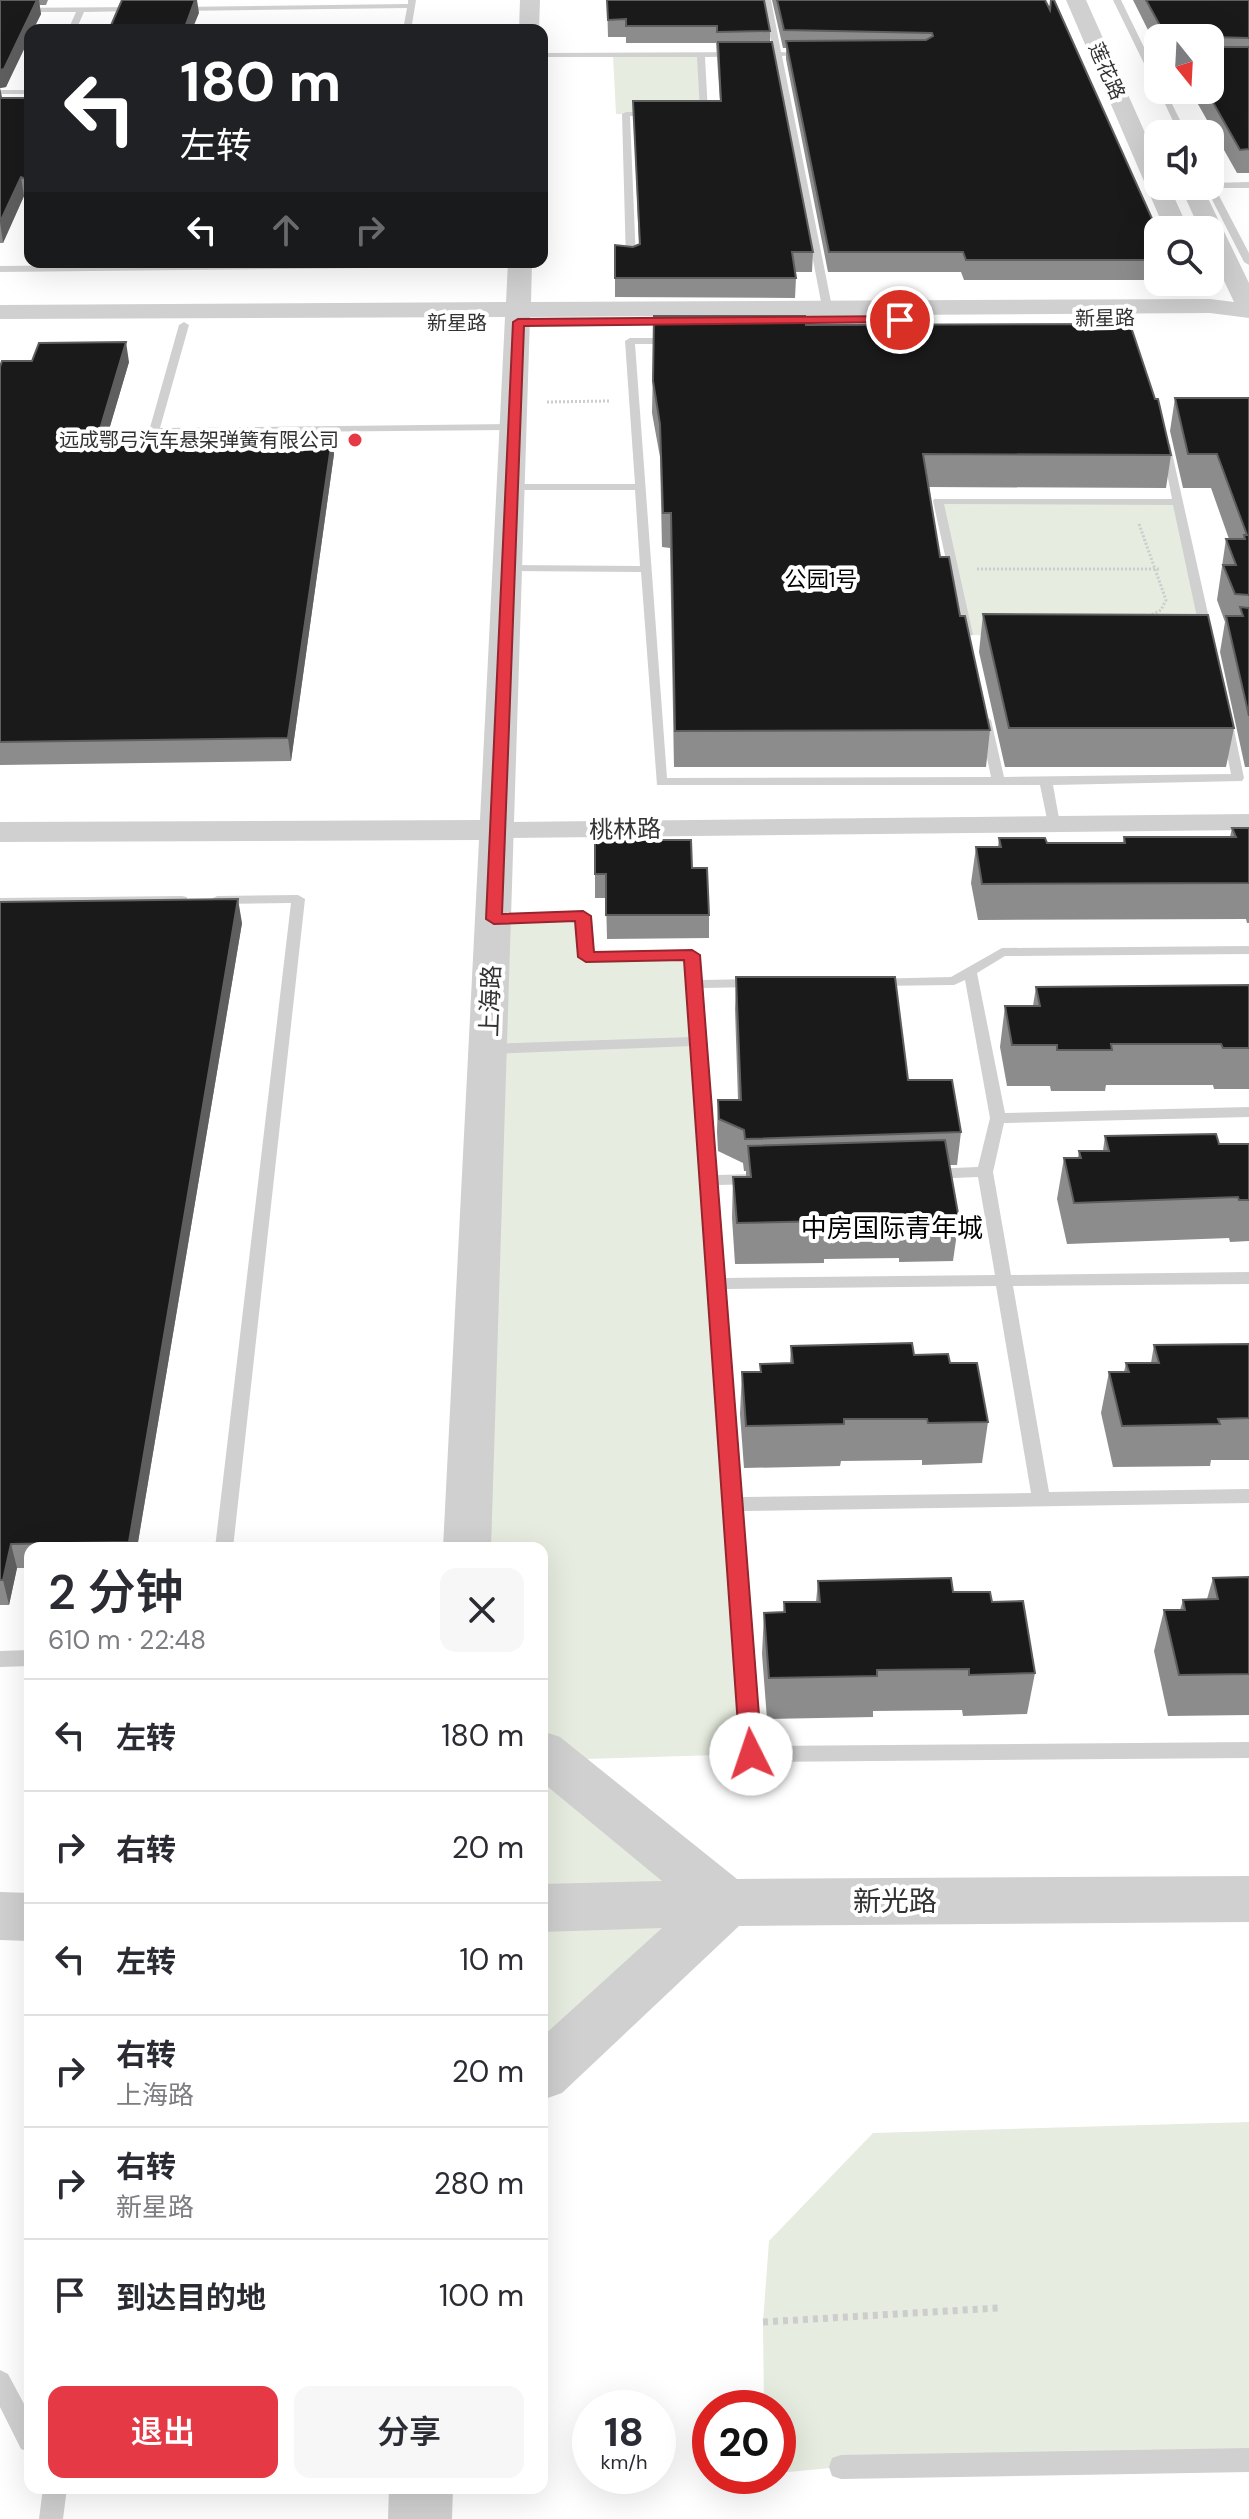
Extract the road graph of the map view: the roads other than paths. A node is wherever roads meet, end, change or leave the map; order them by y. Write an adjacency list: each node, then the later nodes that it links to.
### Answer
1 (530, 0): 13 (street)
2 (767, 0): 15 (lane)
3 (1076, 0): 28 (street, 莲花路)
4 (1102, 0): 18 (street, 莲花路)
5 (1117, 0): 18 (lane)
6 (412, 3): 9 (lane); 12 (lane)
7 (81, 9): 8 (lane); 10 (lane); 11 (lane)
8 (144, 9)
9 (160, 9)
10 (0, 10)
11 (75, 24)
12 (408, 24)
13 (529, 24)
14 (701, 54): 15 (lane); 17 (lane); 23 (lane)
15 (777, 54): 16 (lane); 40 (lane)
16 (822, 54)
17 (548, 55)
18 (1140, 64): 19 (lane); 20 (lane); 25 (street, 莲花路)
19 (1144, 64)
20 (1144, 68)
21 (0, 92): 22 (lane)
22 (24, 92)
23 (690, 113)
24 (661, 114): 33 (lane)
25 (1161, 120)
26 (1249, 185): 27 (lane)
27 (1224, 186)
28 (1171, 216)
29 (1224, 234): 30 (lane)
30 (1249, 234)
31 (1224, 235): 34 (lane)
32 (1224, 237): 41 (street)
33 (631, 261)
34 (1249, 262)
35 (92, 268): 37 (lane)
36 (520, 268): 43 (street, 上海路)
37 (0, 269)
38 (1206, 296): 39 (street)
39 (1210, 306): 40 (street, 新星路); 41 (street, 新星路)
40 (827, 307): 43 (street, 新星路)
41 (1249, 310): 43 (street, 新星路)
42 (0, 312): 43 (street, 新星路)
43 (519, 315): 44 (street, 新星路); 47 (street, 上海路)
44 (184, 325): 45 (street, 新星路); 47 (lane)
45 (0, 326)
46 (693, 341): 50 (lane)
47 (515, 414): 49 (street, 上海路)
48 (1163, 437): 51 (lane)
49 (512, 487): 50 (lane); 52 (street, 上海路)
50 (641, 487): 53 (lane)
51 (1177, 502): 54 (lane); 57 (lane)
52 (508, 568): 53 (lane); 67 (street, 上海路)
53 (647, 569): 63 (lane)
54 (967, 635): 55 (lane); 59 (lane)
55 (982, 635)
56 (1192, 637): 57 (lane)
57 (1207, 637): 58 (lane); 60 (lane)
58 (1221, 637)
59 (970, 650)
60 (1211, 653)
61 (983, 708): 63 (lane)
62 (1224, 715): 64 (lane)
63 (998, 781): 64 (lane)
64 (1046, 781): 66 (lane)
65 (1249, 822): 66 (street, 桃林路)
66 (1054, 824): 67 (street, 桃林路)
67 (498, 830): 68 (street, 桃林路); 70 (street, 上海路)
68 (0, 832)
69 (0, 902): 90 (lane)
70 (494, 919): 75 (lane); 77 (street, 上海路)
71 (1249, 950): 72 (lane)
72 (970, 971): 73 (lane); 79 (lane)
73 (853, 982)
74 (775, 983): 75 (lane)
75 (696, 984): 76 (lane)
76 (701, 1041): 77 (lane); 83 (lane)
77 (488, 1049): 91 (street, 上海路)
78 (1249, 1112): 79 (lane)
79 (998, 1118): 80 (lane)
80 (985, 1172): 81 (lane); 85 (lane)
81 (908, 1174)
82 (771, 1178): 83 (lane)
83 (710, 1180): 86 (lane)
84 (1249, 1278): 85 (lane)
85 (1003, 1282): 86 (lane); 88 (lane)
86 (718, 1284): 89 (lane)
87 (1249, 1496): 88 (lane)
88 (1041, 1499): 89 (lane)
89 (733, 1504): 94 (lane)
90 (225, 1542)
91 (467, 1542)
92 (24, 1658): 93 (lane)
93 (0, 1659)
94 (1249, 1750)
95 (548, 1757): 97 (street)
96 (1249, 1899): 97 (street, 新光路)
97 (727, 1903): 98 (street, 新光路); 101 (street)
98 (548, 1908)
99 (0, 1916): 100 (street)
100 (24, 1917)
101 (548, 2068)
102 (0, 2382): 103 (lane)
103 (24, 2428)
104 (1249, 2460): 105 (lane)
105 (841, 2467)
106 (54, 2494): 108 (lane)
107 (421, 2494): 109 (street)
108 (51, 2519)
109 (420, 2519)

